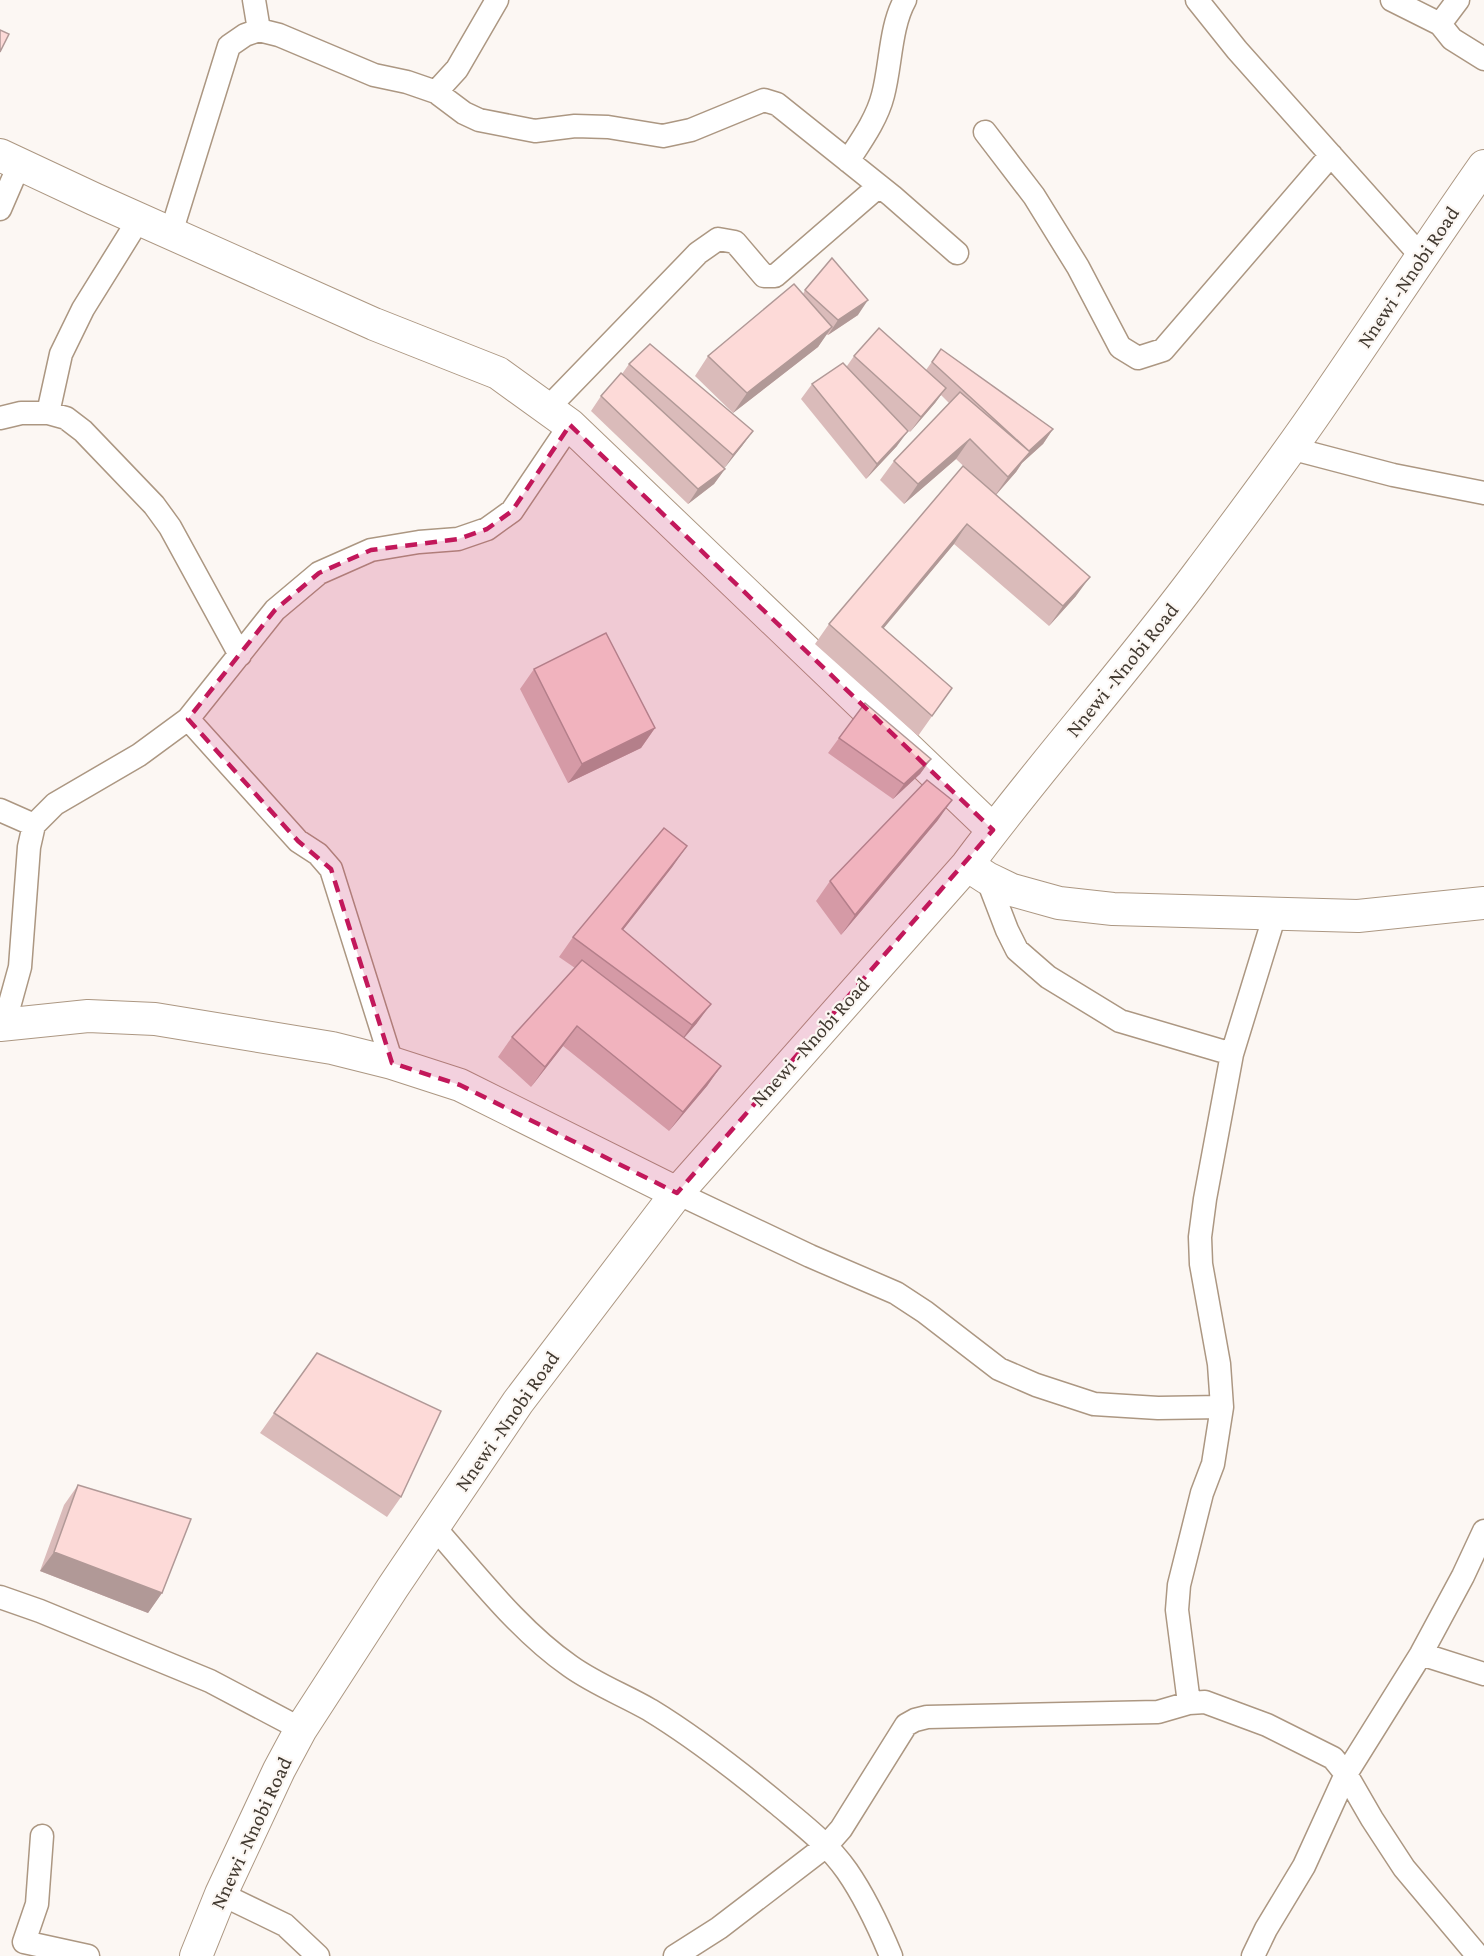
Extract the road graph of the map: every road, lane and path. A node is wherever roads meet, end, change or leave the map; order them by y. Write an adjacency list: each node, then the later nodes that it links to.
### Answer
1 (254, 0): 8 (street)
2 (497, 0): 10 (street)
3 (905, 0): 14 (street)
4 (1197, 0): 12 (street)
5 (1392, 0): 7 (street)
6 (1458, 0): 7 (street)
7 (1440, 24): 9 (street)
8 (259, 30): 10 (street); 19 (street)
9 (1484, 59)
10 (436, 92): 14 (street)
11 (985, 132): 12 (street)
12 (1331, 155): 21 (street)
13 (9, 160): 17 (street); 18 (street)
14 (848, 161): 16 (street)
15 (1484, 166): 21 (street, Nnewi -Nnobi Road)
16 (879, 186): 20 (street); 23 (street)
17 (0, 209)
18 (139, 219): 19 (street); 22 (street)
19 (171, 233): 23 (street)
20 (957, 253)
21 (1421, 256): 25 (street, Nnewi -Nnobi Road)
22 (48, 412): 24 (street); 27 (street)
23 (559, 417): 27 (street); 31 (street)
24 (0, 418)
25 (1290, 448): 26 (street); 31 (street, Nnewi -Nnobi Road)
26 (1484, 493)
27 (240, 655): 28 (street)
28 (188, 719): 30 (street); 37 (street)
29 (0, 810): 30 (street)
30 (34, 825): 35 (street)
31 (993, 830): 32 (street, Nnewi -Nnobi Road)
32 (977, 871): 34 (street); 36 (street); 38 (street, Nnewi -Nnobi Road)
33 (1484, 903): 34 (street)
34 (1275, 914): 36 (street)
35 (2, 1025): 37 (street)
36 (1232, 1054): 39 (street)
37 (392, 1063): 38 (street)
38 (676, 1193): 39 (street); 40 (street, Nnewi -Nnobi Road)
39 (1222, 1407): 45 (street)
40 (433, 1526): 46 (street, Nnewi -Nnobi Road); 49 (street)
41 (1484, 1531): 43 (street)
42 (0, 1597): 46 (street)
43 (1421, 1654): 44 (street); 47 (street)
44 (1484, 1674)
45 (1189, 1703): 47 (street); 49 (street)
46 (302, 1729): 50 (street, Nnewi -Nnobi Road)
47 (1346, 1774): 56 (street); 57 (street)
48 (42, 1836): 51 (street)
49 (826, 1846): 54 (street); 55 (street)
50 (221, 1894): 52 (street, Nnewi -Nnobi Road); 53 (street)
51 (88, 1956)
52 (196, 1956)
53 (318, 1956)
54 (675, 1956)
55 (891, 1956)
56 (1253, 1956)
57 (1478, 1956)

